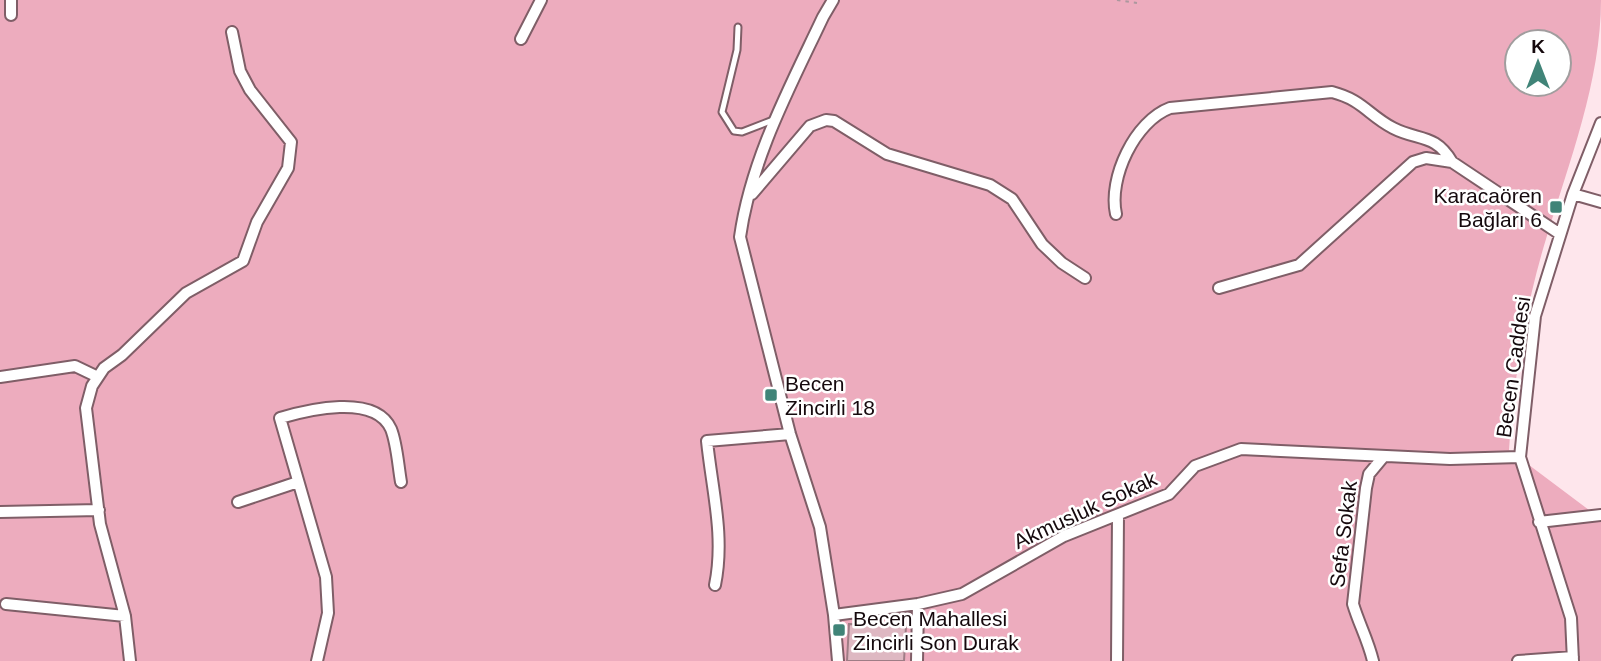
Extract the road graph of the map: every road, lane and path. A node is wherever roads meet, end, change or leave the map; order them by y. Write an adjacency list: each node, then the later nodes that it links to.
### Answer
1 (11, 0): 6 (street)
2 (541, 0): 9 (street)
3 (833, 0): 10 (street)
4 (1117, 0): 5 (path)
5 (1137, 3)
6 (11, 15)
7 (738, 27): 10 (lane)
8 (232, 32): 21 (street)
9 (521, 39)
10 (777, 118): 14 (street)
11 (1601, 123): 13 (street, Becen Caddesi)
12 (1452, 162): 16 (street); 17 (street); 19 (street)
13 (1573, 194): 15 (street); 17 (street, Becen Caddesi)
14 (747, 201): 18 (street); 22 (street)
15 (1601, 202)
16 (1116, 214)
17 (1560, 234): 24 (street, Becen Caddesi)
18 (1085, 278)
19 (1219, 288)
20 (0, 377): 21 (street)
21 (98, 377): 28 (street)
22 (790, 434): 33 (street); 36 (street)
23 (1384, 456): 24 (street, Akmusluk Sokak); 30 (street, Akmusluk Sokak); 44 (street, Sefa Sokak)
24 (1520, 457): 32 (street, Becen Caddesi)
25 (298, 482): 26 (street); 27 (street); 40 (street)
26 (401, 482)
27 (238, 502)
28 (99, 510): 29 (street); 37 (street)
29 (0, 512)
30 (1118, 515): 35 (street, Akmusluk Sokak); 43 (street)
31 (1601, 515): 32 (street)
32 (1539, 522): 38 (street, Becen Caddesi)
33 (715, 585)
34 (6, 604): 37 (street)
35 (918, 604): 36 (street, Akmusluk Sokak); 42 (street)
36 (834, 615): 41 (street)
37 (125, 616): 39 (street)
38 (1573, 659): 45 (street)
39 (130, 661)
40 (317, 661)
41 (838, 661)
42 (917, 661)
43 (1117, 661)
44 (1373, 661)
45 (1518, 661)

